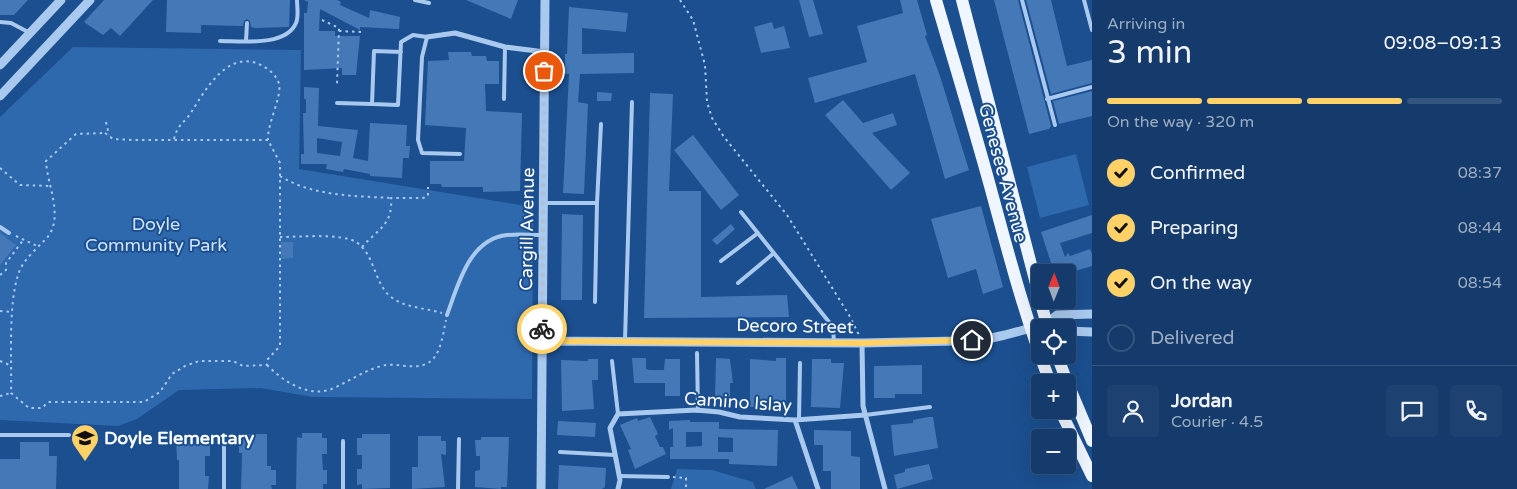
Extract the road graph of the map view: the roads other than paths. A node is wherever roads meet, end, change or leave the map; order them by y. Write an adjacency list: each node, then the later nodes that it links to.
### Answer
1 (62, 0): 15 (street)
2 (90, 0): 24 (street)
3 (297, 0): 17 (lane)
4 (416, 0): 10 (lane)
5 (545, 0): 21 (street, Cargill Avenue)
6 (936, 0): 48 (main road, Genesee Avenue)
7 (962, 0): 42 (main road, Genesee Avenue)
8 (1022, 0): 26 (lane)
9 (1084, 0): 11 (lane)
10 (429, 3)
11 (1091, 21): 14 (lane)
12 (0, 22): 15 (lane)
13 (247, 23): 17 (lane)
14 (1092, 30)
15 (31, 34): 22 (street)
16 (427, 37): 19 (street); 20 (lane); 32 (lane)
17 (246, 40): 18 (lane)
18 (220, 41)
19 (505, 47): 21 (street); 25 (lane)
20 (400, 52): 29 (lane); 29 (lane)
21 (544, 52): 33 (street, Cargill Avenue)
22 (0, 66)
23 (1092, 87): 26 (lane)
24 (0, 96)
25 (504, 99)
26 (1047, 99): 31 (lane)
27 (632, 102): 51 (lane)
28 (337, 103): 29 (lane)
29 (372, 104)
30 (601, 124): 34 (lane)
31 (1055, 125)
32 (460, 154)
33 (543, 203): 34 (lane); 39 (street, Cargill Avenue)
34 (597, 203): 44 (lane)
35 (741, 212): 38 (lane)
36 (0, 227): 37 (lane)
37 (9, 233)
38 (758, 233): 40 (lane); 41 (lane)
39 (543, 235): 46 (lane); 52 (street, Cargill Avenue)
40 (774, 254): 43 (lane); 53 (lane)
41 (721, 261)
42 (1031, 264)
43 (738, 283)
44 (596, 302)
45 (1092, 314): 47 (street, Decoro Street)
46 (446, 315)
47 (1055, 319)
48 (1030, 328): 54 (street, Decoro Street); 58 (main road, Genesee Avenue)
49 (1076, 332): 50 (street)
50 (1092, 332)
51 (625, 340): 52 (street, Decoro Street); 53 (street, Decoro Street)
52 (542, 341): 80 (street, Cargill Avenue)
53 (834, 343): 54 (street, Decoro Street)
54 (862, 343): 63 (street)
55 (697, 353): 61 (lane)
56 (612, 361): 62 (lane)
57 (800, 363): 65 (lane)
58 (1047, 374)
59 (1076, 404): 71 (main road)
60 (930, 407): 63 (lane)
61 (698, 411): 62 (street, Camino Islay); 65 (street, Camino Islay)
62 (618, 414): 73 (street)
63 (865, 415): 65 (street, Camino Islay); 83 (street)
64 (1064, 419): 75 (main road)
65 (797, 420): 82 (street)
66 (0, 435): 67 (lane)
67 (69, 435)
68 (224, 436): 77 (lane)
69 (459, 438): 79 (lane)
70 (343, 441): 78 (lane)
71 (1092, 441)
72 (560, 452): 73 (lane)
73 (615, 455): 74 (street)
74 (619, 476): 76 (lane); 81 (street)
75 (1092, 476)
76 (668, 477)
77 (224, 489)
78 (343, 489)
79 (458, 489)
80 (541, 489)
81 (618, 489)
82 (818, 489)
83 (885, 489)

